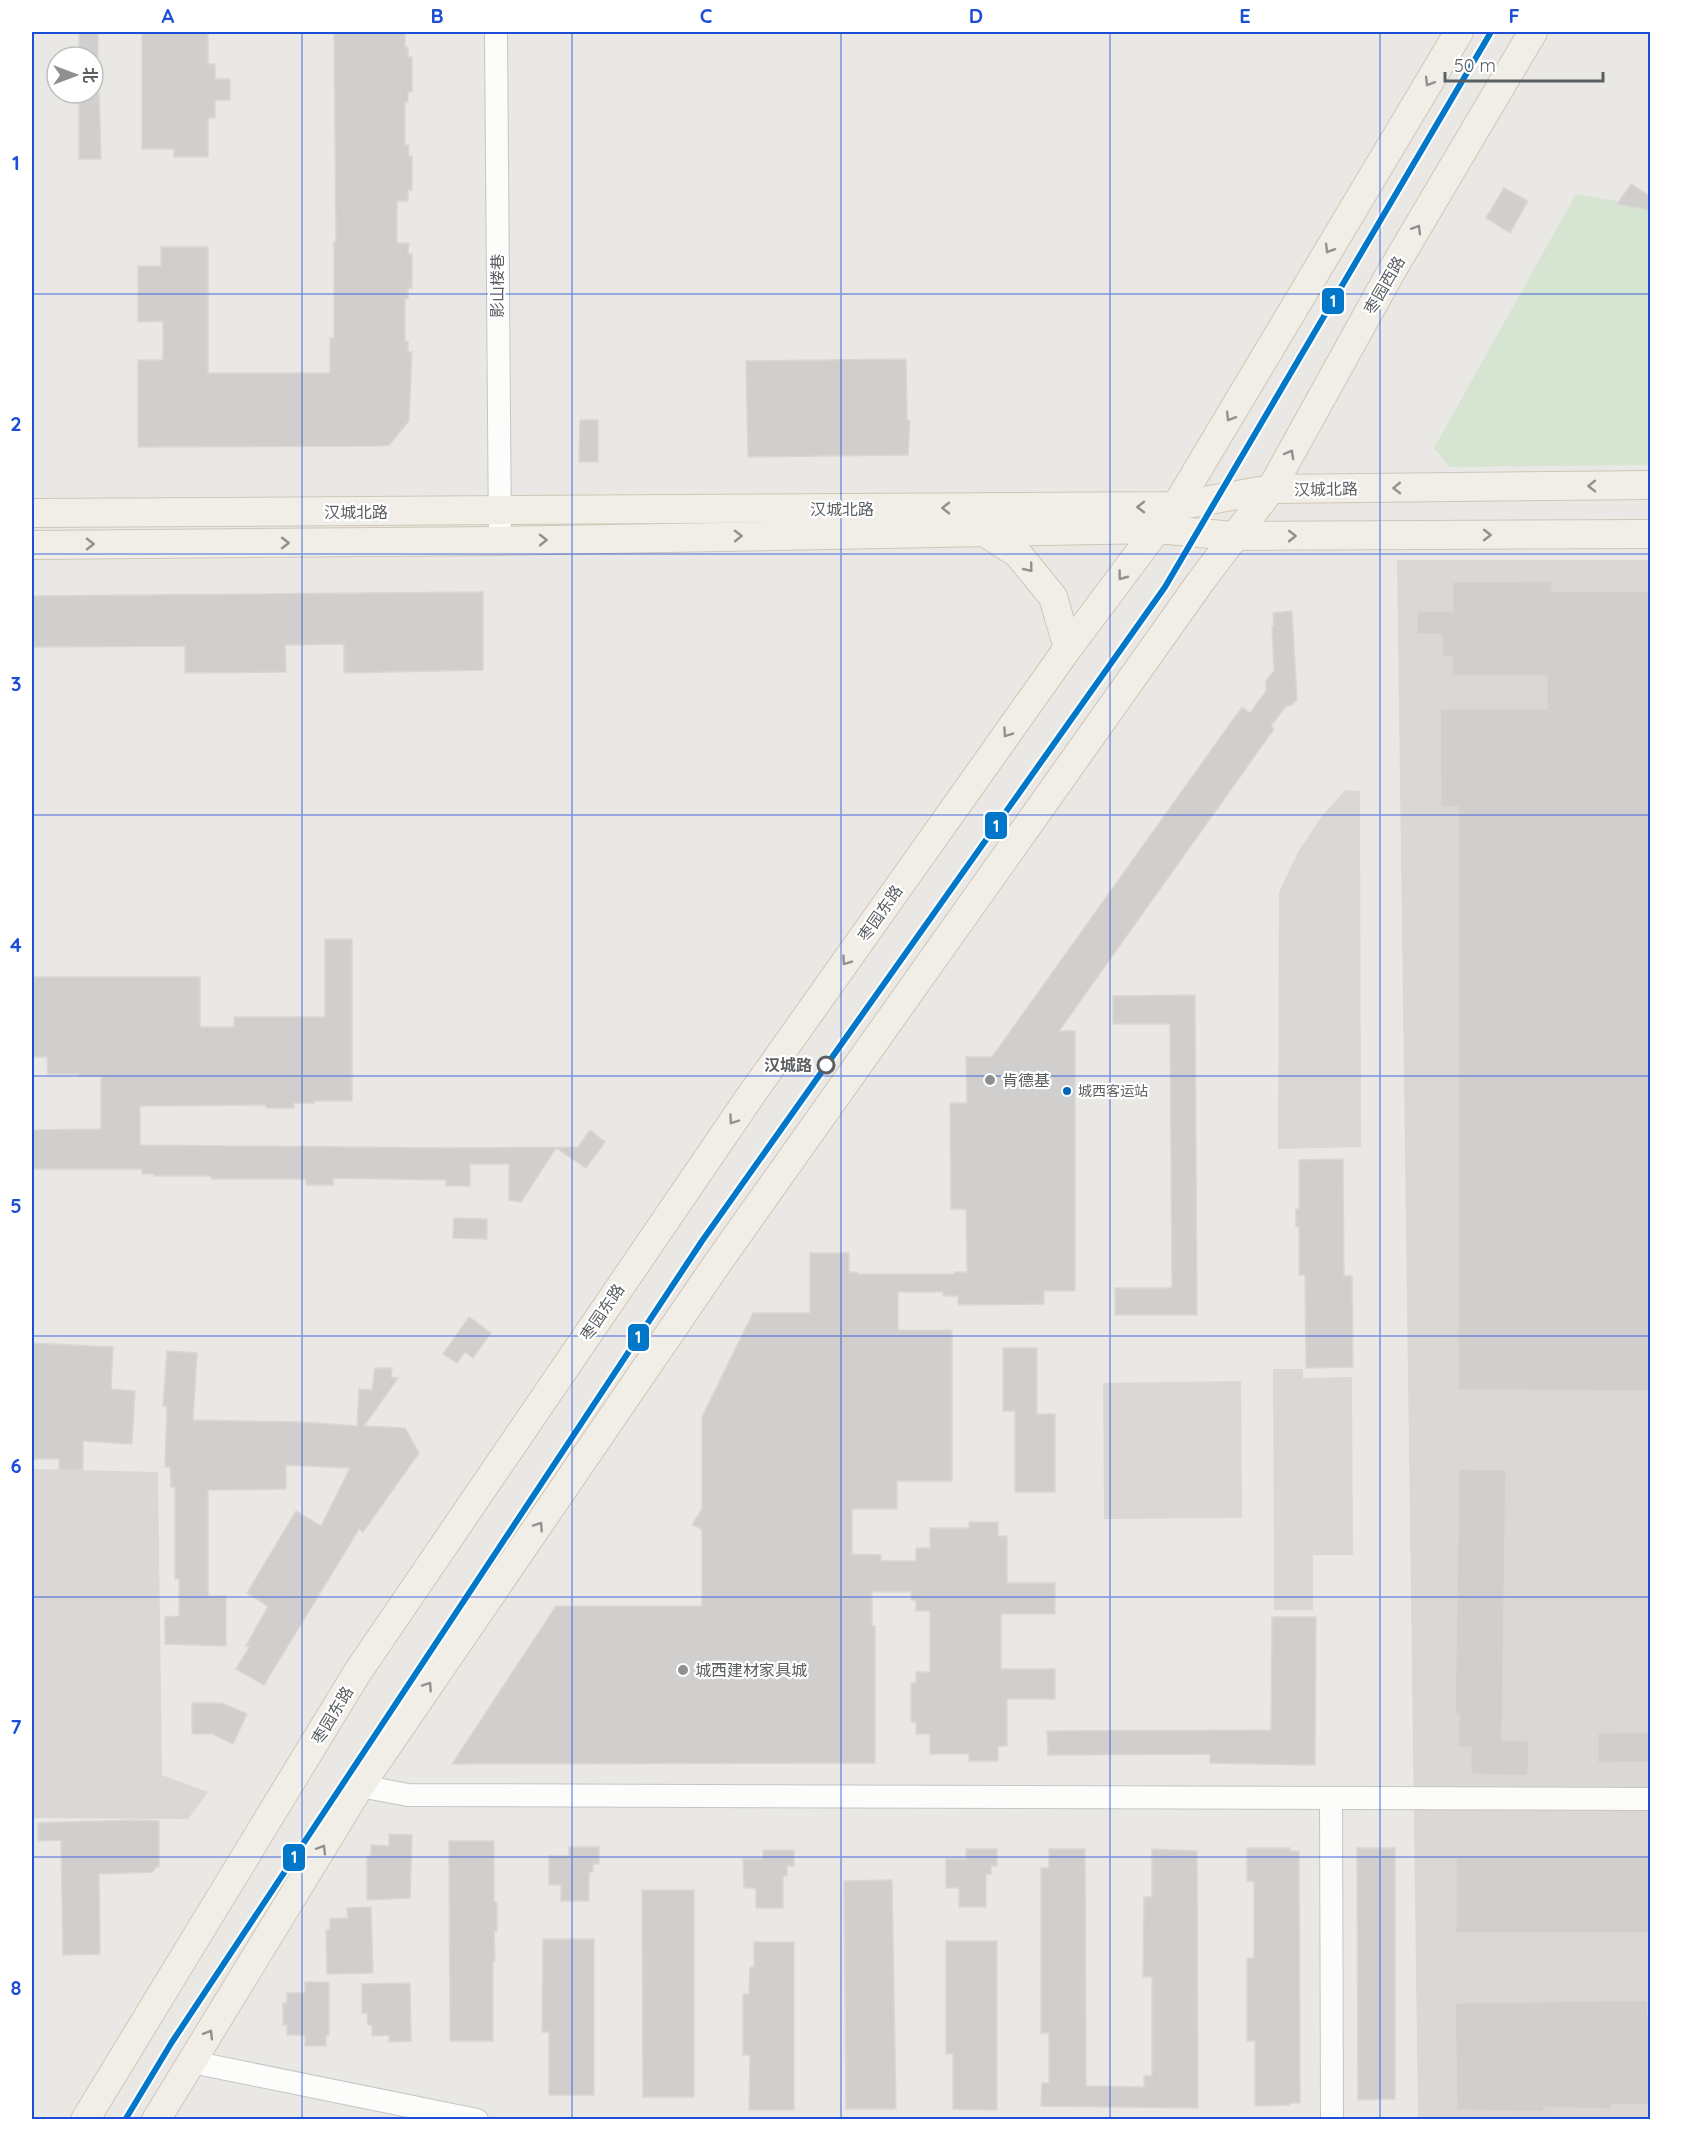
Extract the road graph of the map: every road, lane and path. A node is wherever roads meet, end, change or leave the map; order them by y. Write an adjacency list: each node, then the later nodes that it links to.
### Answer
1 (496, 32): 7 (street, 影山楼巷)
2 (1459, 32): 6 (main road, one-way to 6)
3 (1533, 32): 5 (main road, 枣园西路, one-way to 3)
4 (1650, 485): 5 (main road, 汉城北路, one-way to 5)
5 (1270, 489): 6 (main road, 汉城北路); 12 (main road, 枣园西路)
6 (1176, 506): 7 (main road, 汉城北路, one-way to 7); 9 (main road)
7 (499, 511): 8 (main road, 汉城北路); 13 (street, 影山楼巷)
8 (32, 513)
9 (1157, 529): 10 (main road, 汉城北路); 12 (main road, 汉城北路); 15 (main road, 枣园东路, one-way to 15)
10 (984, 532): 13 (main road, 汉城北路, one-way to 10); 15 (main road, one-way to 15)
11 (1650, 534): 12 (main road, 汉城北路, one-way to 11)
12 (1233, 537): 16 (main road, one-way to 12)
13 (500, 541): 14 (main road, 汉城北路, one-way to 13)
14 (32, 545)
15 (1068, 648): 20 (main road, 枣园东路, one-way to 20)
16 (360, 1786): 17 (street); 19 (main road, one-way to 16)
17 (1331, 1799): 18 (street); 23 (street)
18 (1650, 1800)
19 (192, 2062): 21 (main road); 22 (street)
20 (85, 2120)
21 (156, 2120)
22 (477, 2120)
23 (1332, 2120)

